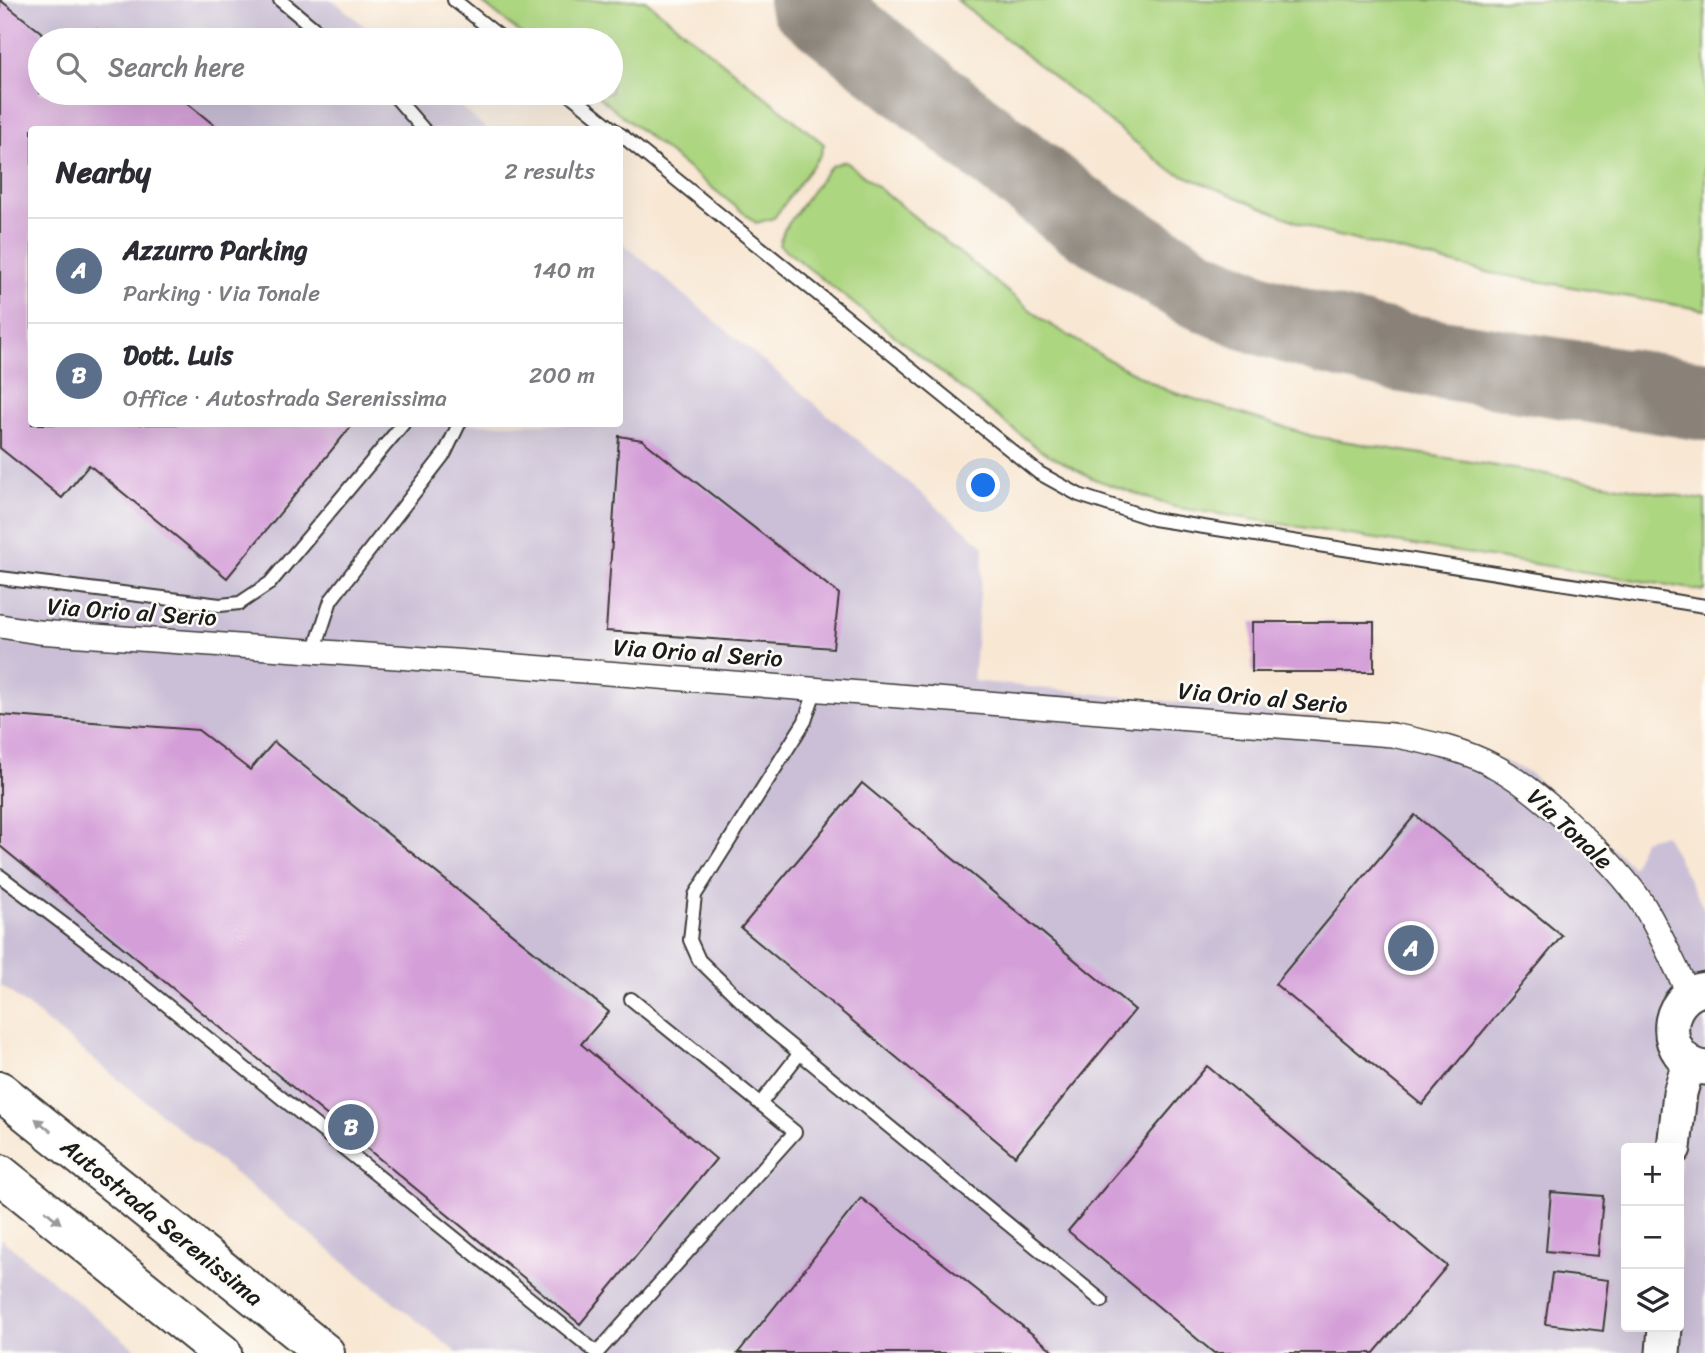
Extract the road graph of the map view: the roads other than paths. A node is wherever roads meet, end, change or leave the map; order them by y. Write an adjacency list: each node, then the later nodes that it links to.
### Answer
1 (280, 0): 3 (lane)
2 (454, 0): 4 (lane)
3 (314, 28)
4 (488, 28)
5 (402, 105): 7 (lane)
6 (583, 105): 8 (lane)
7 (421, 126)
8 (609, 126)
9 (623, 136): 13 (lane)
10 (400, 427): 12 (lane)
11 (458, 427): 15 (lane)
12 (0, 578)
13 (1705, 606)
14 (0, 626): 15 (street, Via Orio al Serio)
15 (314, 652): 16 (street, Via Orio al Serio)
16 (816, 688): 17 (street, Via Orio al Serio); 21 (lane)
17 (1392, 735): 19 (street, Via Tonale)
18 (0, 876): 31 (lane)
19 (1697, 991): 22 (street)
20 (631, 999): 24 (lane)
21 (800, 1053): 24 (lane); 27 (lane)
22 (1697, 1065): 25 (street)
23 (0, 1091): 30 (highway, Autostrada Serenissima, one-way to 23)
24 (760, 1104): 31 (lane)
25 (1675, 1143)
26 (0, 1174): 29 (highway, one-way to 29)
27 (1102, 1301)
28 (1665, 1332): 32 (street)
29 (222, 1353)
30 (325, 1353)
31 (597, 1353)
32 (1663, 1353)

